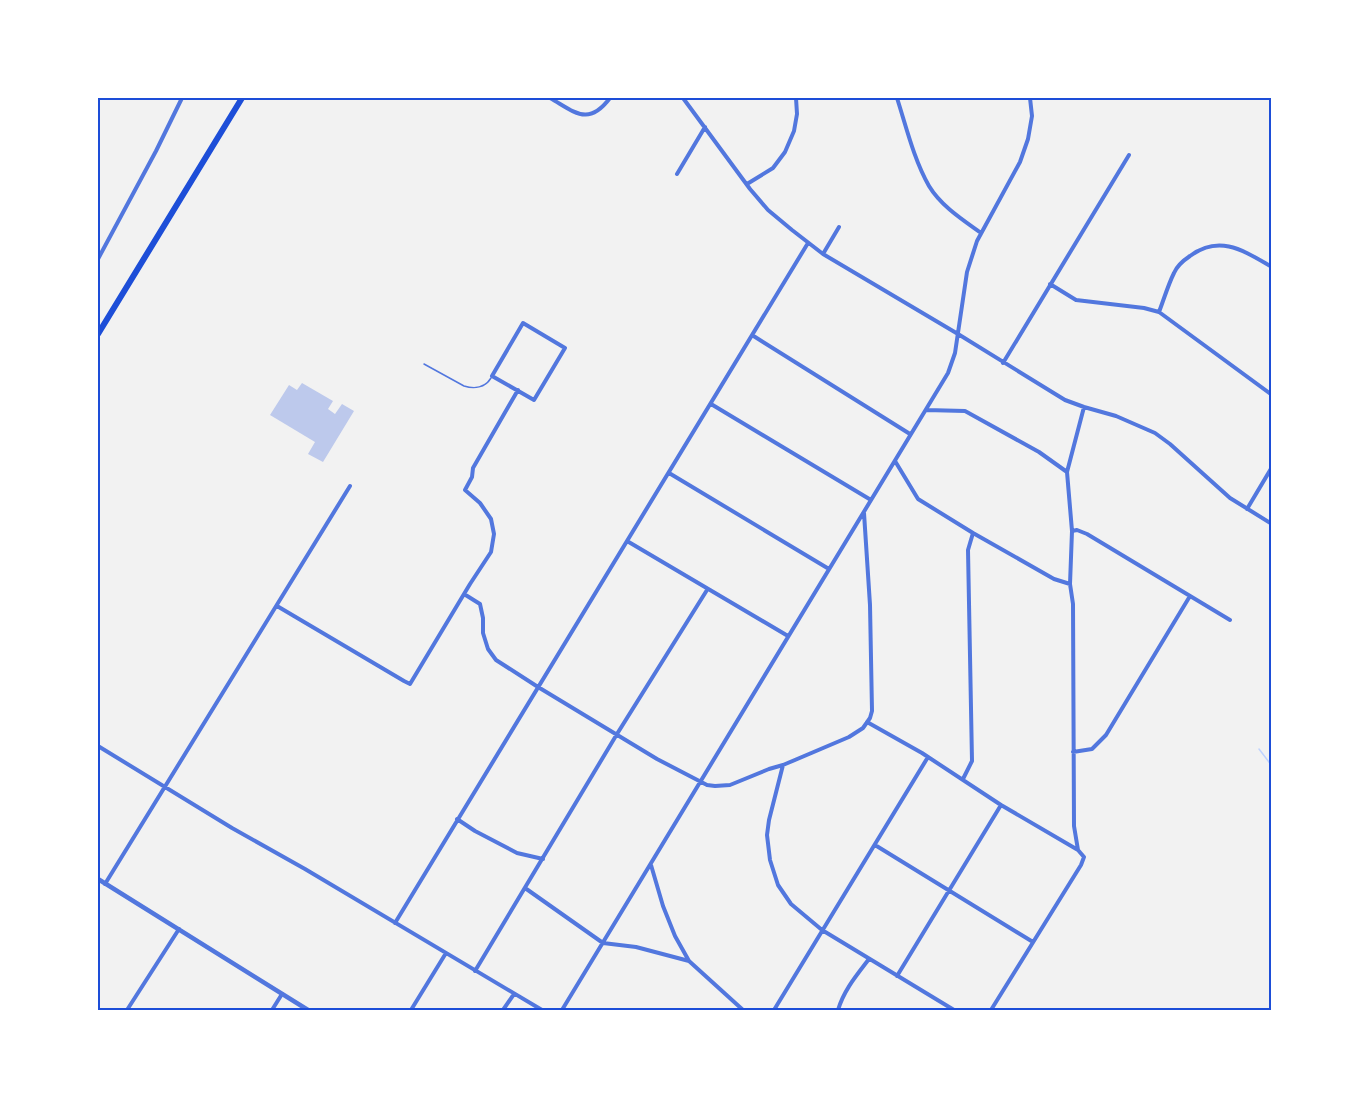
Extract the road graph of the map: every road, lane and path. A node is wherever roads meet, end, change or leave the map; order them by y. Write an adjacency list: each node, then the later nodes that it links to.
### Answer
1 (182, 98): 17 (street)
2 (242, 98): 21 (highway)
3 (550, 98): 4 (street)
4 (610, 98)
5 (683, 98): 9 (street)
6 (796, 98): 12 (street)
7 (897, 98): 14 (street)
8 (1030, 98): 14 (street)
9 (705, 127): 11 (street); 12 (street)
10 (1129, 155): 19 (street)
11 (677, 174)
12 (747, 184): 15 (street)
13 (839, 226): 16 (street)
14 (981, 233): 22 (street)
15 (808, 243): 16 (street); 23 (street)
16 (823, 254): 22 (street)
17 (98, 259)
18 (1272, 267): 20 (street)
19 (1050, 284): 20 (street); 25 (street)
20 (1159, 312): 28 (street)
21 (98, 334)
22 (958, 334): 25 (street); 31 (street)
23 (752, 335): 29 (street); 32 (street)
24 (424, 363): 26 (lane)
25 (1003, 363): 30 (street)
26 (492, 376): 27 (street); 27 (street)
27 (518, 390): 48 (street)
28 (1272, 395)
29 (711, 404): 36 (street); 38 (street)
30 (1084, 408): 35 (street); 39 (street)
31 (925, 410): 32 (street); 35 (street)
32 (910, 434): 33 (street)
33 (895, 461): 38 (street); 43 (street)
34 (1272, 467): 39 (street)
35 (1067, 472): 42 (street)
36 (669, 473): 44 (street); 45 (street)
37 (350, 486): 50 (street)
38 (871, 500): 40 (street)
39 (1246, 509): 41 (street)
40 (864, 512): 45 (street); 54 (street)
41 (1272, 524)
42 (1071, 531): 46 (street); 49 (street)
43 (973, 533): 46 (street); 60 (street)
44 (627, 541): 47 (street); 53 (street)
45 (829, 569): 52 (street)
46 (1070, 584): 57 (street)
47 (707, 590): 52 (street); 55 (street)
48 (464, 594): 50 (street); 53 (street)
49 (1190, 596): 51 (street); 57 (street)
50 (277, 606): 62 (street)
51 (1230, 620)
52 (788, 636): 61 (street)
53 (538, 687): 55 (street); 64 (street)
54 (867, 722): 58 (street); 59 (street)
55 (618, 734): 61 (street); 67 (street)
56 (98, 746): 62 (street)
57 (1073, 752): 66 (street)
58 (928, 757): 60 (street); 65 (street)
59 (783, 765): 61 (street); 75 (street)
60 (963, 779): 63 (street)
61 (699, 782): 68 (street)
62 (166, 786): 70 (street); 73 (street)
63 (1001, 805): 66 (street); 72 (street)
64 (457, 819): 67 (street); 73 (street)
65 (875, 844): 72 (street); 75 (street)
66 (1078, 850): 76 (street)
67 (543, 859): 71 (street)
68 (651, 865): 77 (street); 80 (street)
69 (98, 879): 70 (street)
70 (105, 884): 74 (street)
71 (525, 888): 77 (street); 81 (street)
72 (949, 890): 76 (street); 82 (street)
73 (395, 923): 78 (street)
74 (179, 929): 83 (street); 85 (street)
75 (822, 930): 79 (street); 93 (street)
76 (1033, 942): 96 (street)
77 (603, 943): 80 (street); 91 (street)
78 (446, 953): 81 (street); 88 (street)
79 (869, 959): 82 (street); 94 (street)
80 (689, 961): 92 (street)
81 (475, 971): 84 (street)
82 (897, 976): 95 (street)
83 (282, 994): 86 (street); 87 (street)
84 (514, 994): 89 (street); 90 (street)
85 (127, 1011)
86 (272, 1011)
87 (308, 1011)
88 (411, 1011)
89 (503, 1011)
90 (542, 1011)
91 (562, 1011)
92 (743, 1011)
93 (774, 1011)
94 (838, 1011)
95 (954, 1011)
96 (992, 1011)

